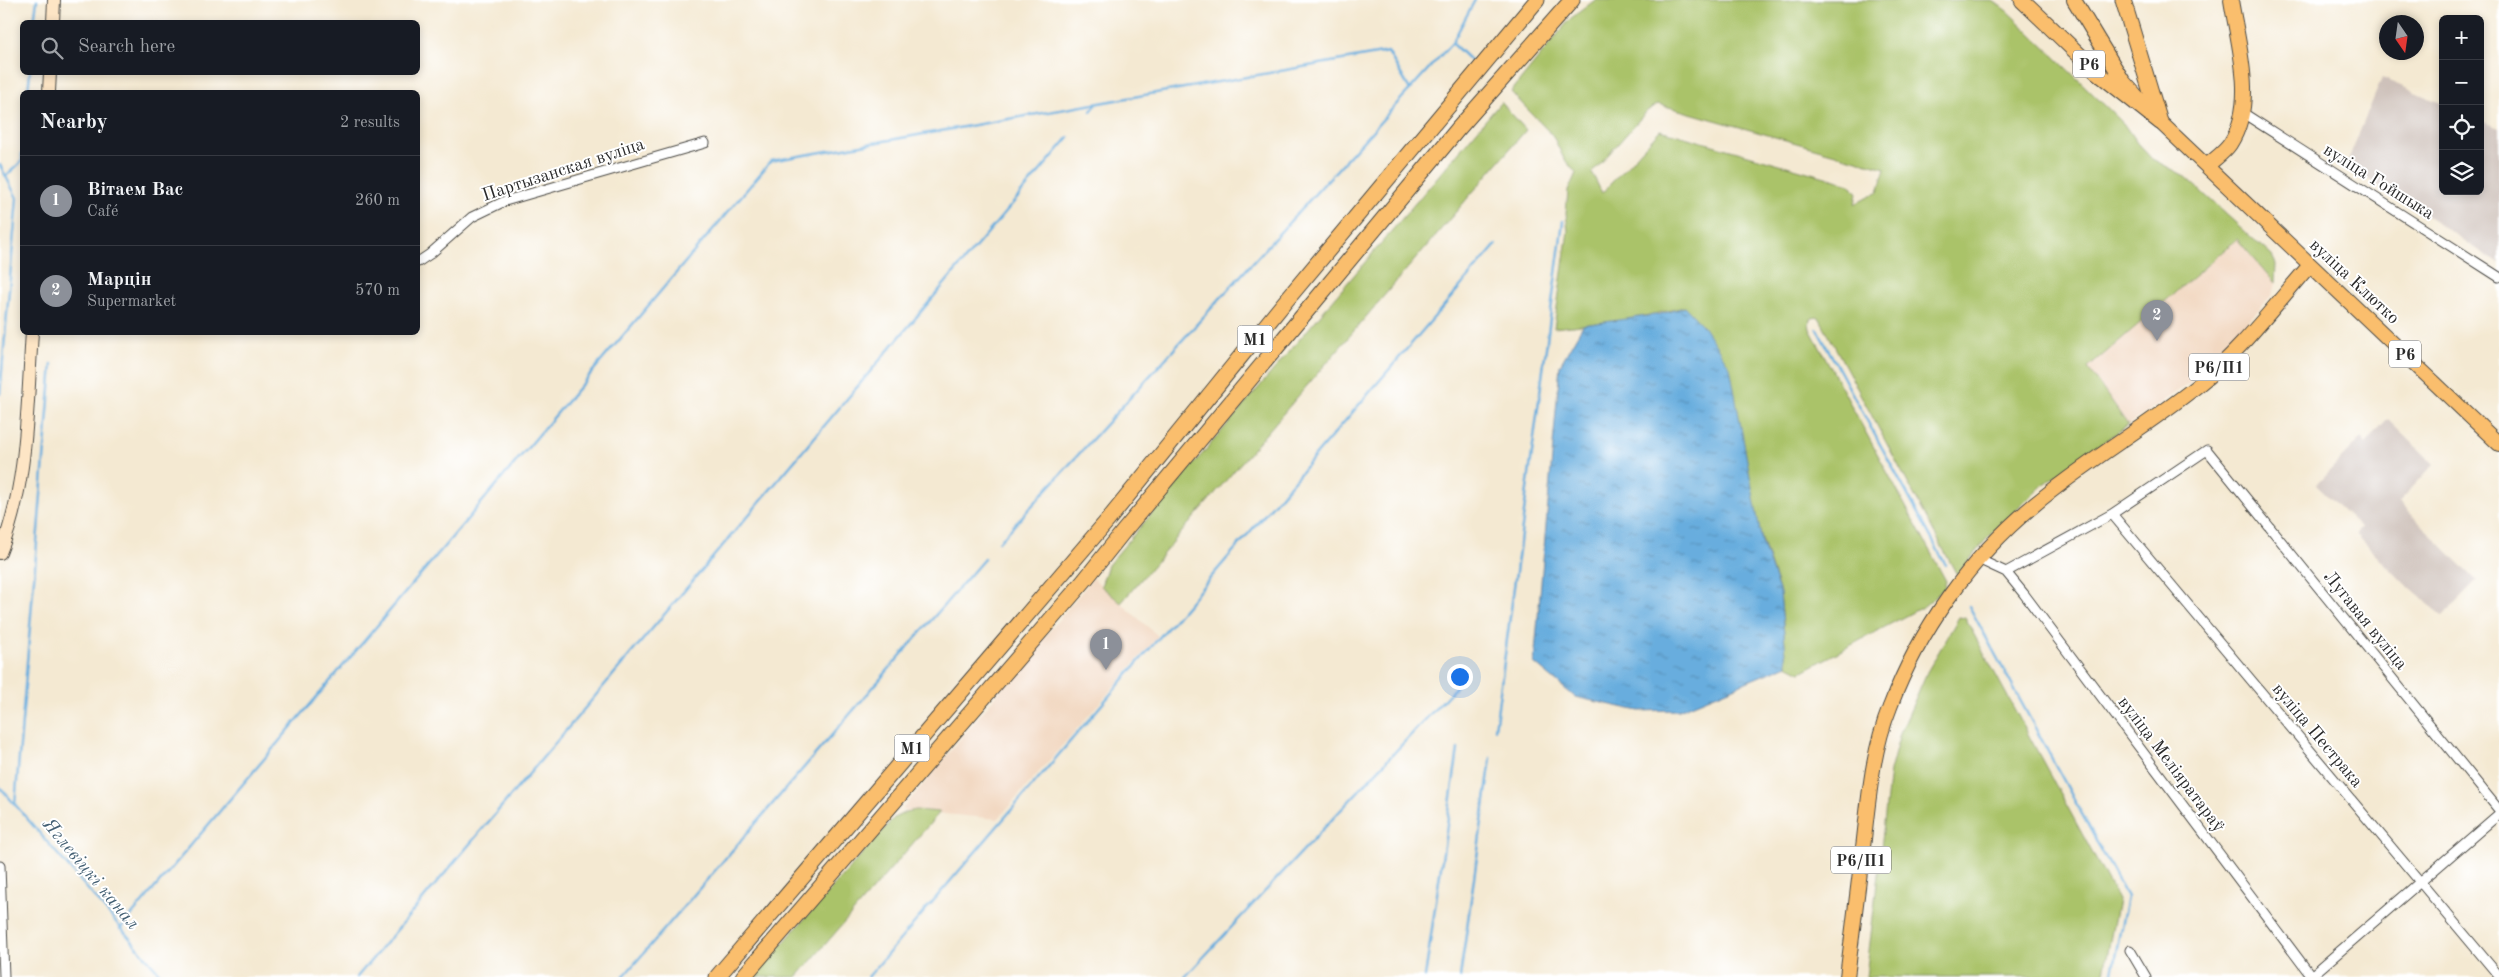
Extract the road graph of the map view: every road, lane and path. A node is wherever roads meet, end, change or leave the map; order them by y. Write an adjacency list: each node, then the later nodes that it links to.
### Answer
1 (54, 0): 9 (street)
2 (1537, 0): 33 (highway, М1)
3 (1572, 0): 10 (highway, М1)
4 (1584, 0): 10 (highway)
5 (2022, 0): 14 (highway, Р6)
6 (2074, 0): 14 (main road, Р6)
7 (2123, 0): 14 (highway)
8 (2231, 0): 13 (main road)
9 (53, 20)
10 (1538, 37): 34 (highway, М1)
11 (50, 75): 12 (street)
12 (49, 90)
13 (2243, 113): 16 (main road); 19 (street, вуліца Гойшыка)
14 (2160, 122): 16 (main road, Р6)
15 (705, 143): 17 (street, Партызанская вуліца)
16 (2207, 166): 18 (main road, вуліца Клютко / Р6)
17 (420, 261)
18 (2310, 265): 21 (main road, вуліца Клютко / Р6); 24 (main road, Р6/П1)
19 (2499, 277)
20 (32, 335): 23 (street)
21 (2499, 444)
22 (2112, 514): 25 (street); 26 (street, Лугавая вуліца); 29 (street, вуліца Пестрака)
23 (0, 553)
24 (1978, 559): 25 (street); 35 (main road, Р6/П1)
25 (2006, 572): 37 (street, вуліца Меліяратараў)
26 (2499, 810)
27 (2499, 814): 29 (street)
28 (0, 866): 32 (street)
29 (2420, 881): 31 (street, вуліца Пестрака); 37 (street)
30 (2130, 950): 36 (street)
31 (2499, 976)
32 (4, 977)
33 (717, 977)
34 (743, 977)
35 (1847, 977)
36 (2146, 977)
37 (2311, 977)

